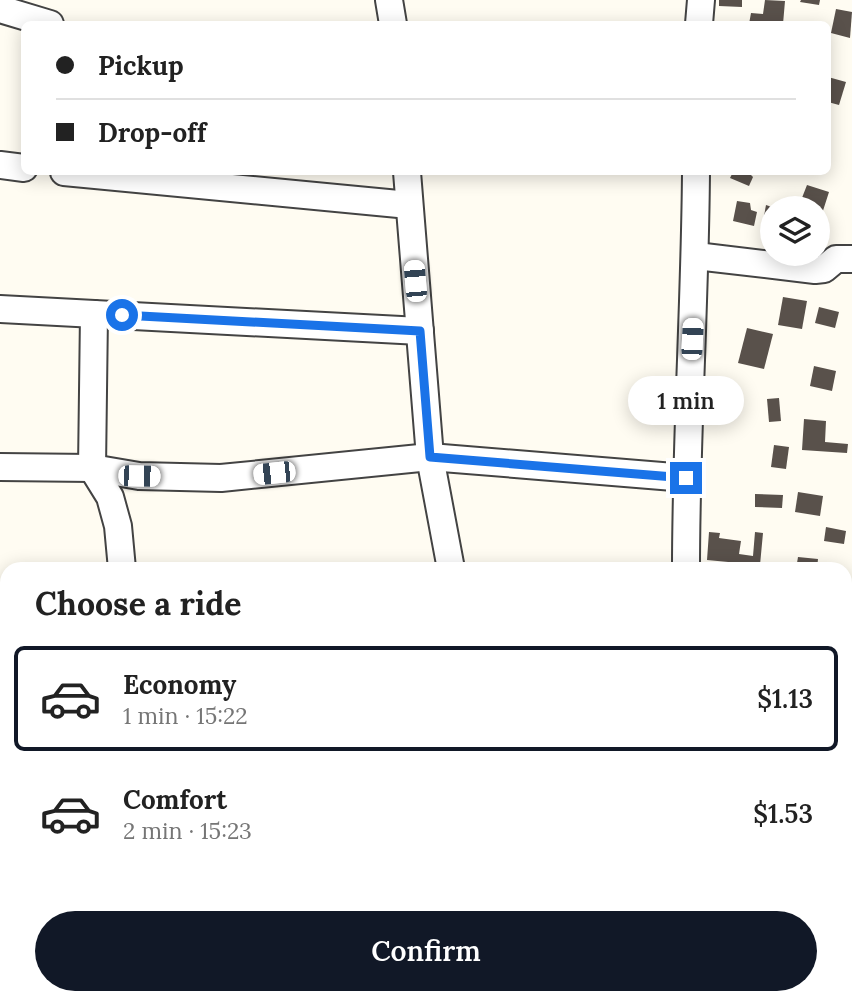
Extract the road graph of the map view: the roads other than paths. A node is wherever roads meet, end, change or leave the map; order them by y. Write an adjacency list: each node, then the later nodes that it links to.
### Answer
1 (389, 0): 5 (street)
2 (701, 0): 6 (street)
3 (0, 9): 4 (street)
4 (40, 21)
5 (392, 21)
6 (699, 21)
7 (0, 165): 8 (street)
8 (21, 168)
9 (95, 175): 12 (street)
10 (407, 175): 12 (street)
11 (696, 175): 13 (street)
12 (409, 205): 17 (street)
13 (696, 256): 14 (street); 21 (street)
14 (852, 260)
15 (0, 309): 16 (street)
16 (94, 314): 17 (street); 20 (street)
17 (420, 331): 18 (street)
18 (430, 457): 20 (street); 21 (street); 23 (street)
19 (0, 467): 20 (street)
20 (92, 468): 22 (street)
21 (686, 478): 24 (street)
22 (121, 562)
23 (450, 562)
24 (685, 562)

